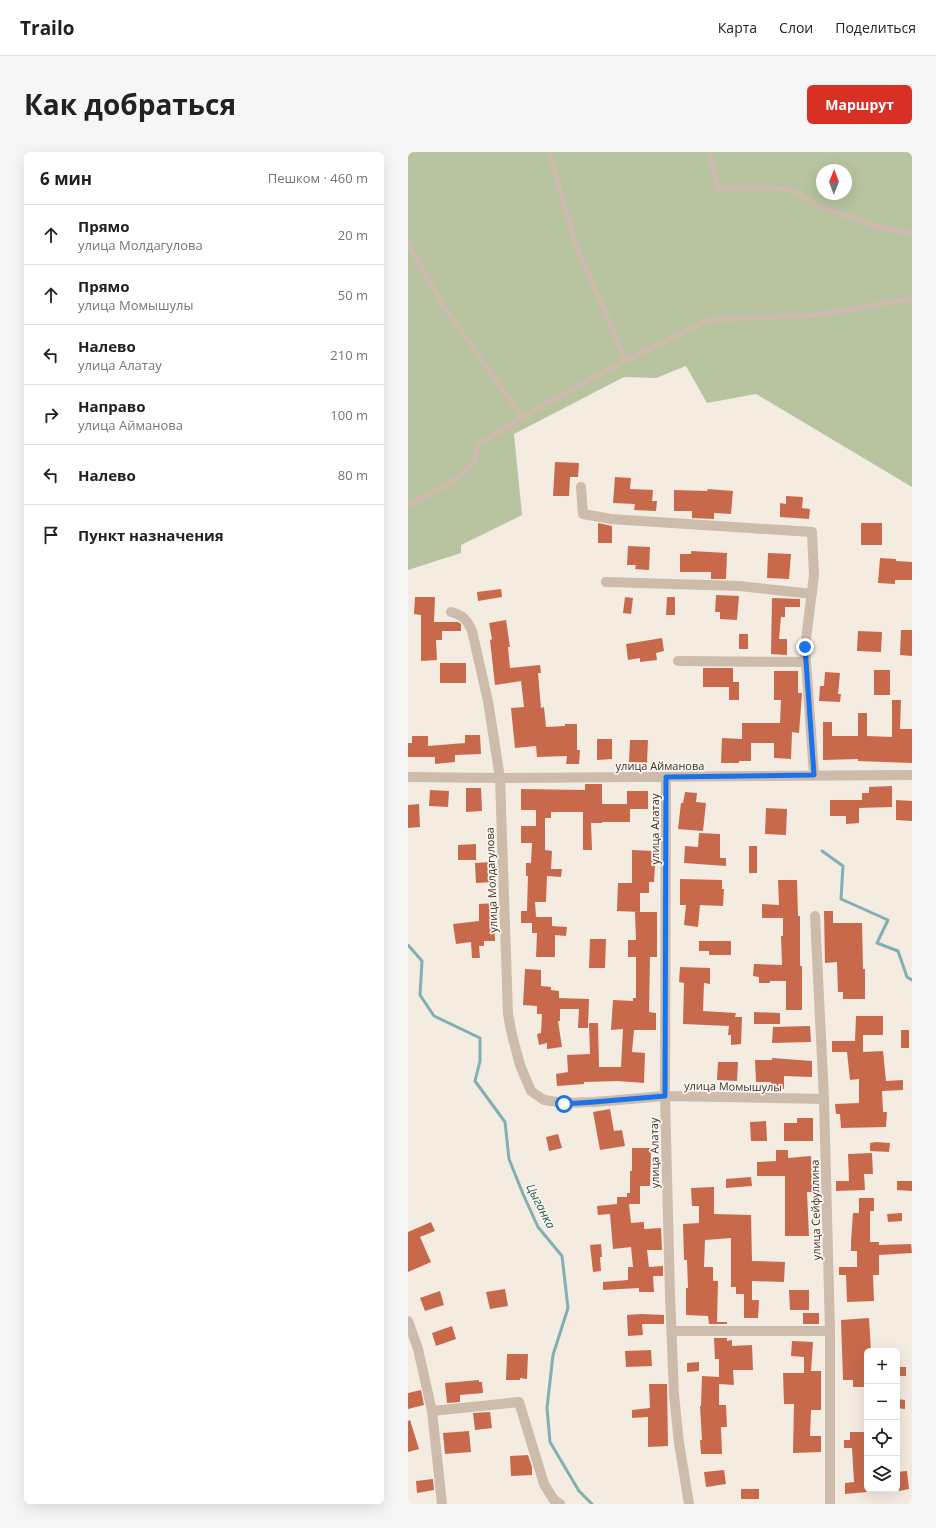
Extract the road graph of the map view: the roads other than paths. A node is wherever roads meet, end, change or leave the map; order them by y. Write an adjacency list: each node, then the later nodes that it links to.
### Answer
1 (549, 152): 6 (lane)
2 (709, 152): 3 (lane)
3 (912, 234)
4 (408, 244): 7 (lane)
5 (912, 299): 6 (lane)
6 (626, 360): 7 (lane)
7 (522, 417): 9 (lane)
8 (581, 488): 11 (street)
9 (408, 505)
10 (606, 582): 11 (street)
11 (812, 594): 14 (street)
12 (451, 612): 19 (street, улица Молдагулова)
13 (678, 661): 14 (street)
14 (806, 662): 15 (street)
15 (814, 775): 16 (street, улица Айманова); 18 (street, улица Айманова)
16 (912, 775)
17 (408, 777): 19 (street, улица Айманова)
18 (666, 777): 19 (street, улица Айманова); 21 (street, улица Алатау)
19 (500, 778): 23 (street, улица Молдагулова)
20 (815, 916): 22 (street, улица Сейфуллина)
21 (665, 1096): 22 (street, улица Момышулы); 23 (street, улица Момышулы); 25 (street, улица Алатау)
22 (824, 1099): 26 (street, улица Сейфуллина)
23 (594, 1102)
24 (408, 1321): 27 (street)
25 (672, 1331): 26 (street); 31 (street, улица Алатау)
26 (830, 1331): 32 (street, улица Сейфуллина)
27 (413, 1350): 28 (street)
28 (432, 1411): 29 (street); 30 (street)
29 (442, 1504)
30 (560, 1504)
31 (689, 1504)
32 (830, 1504)

